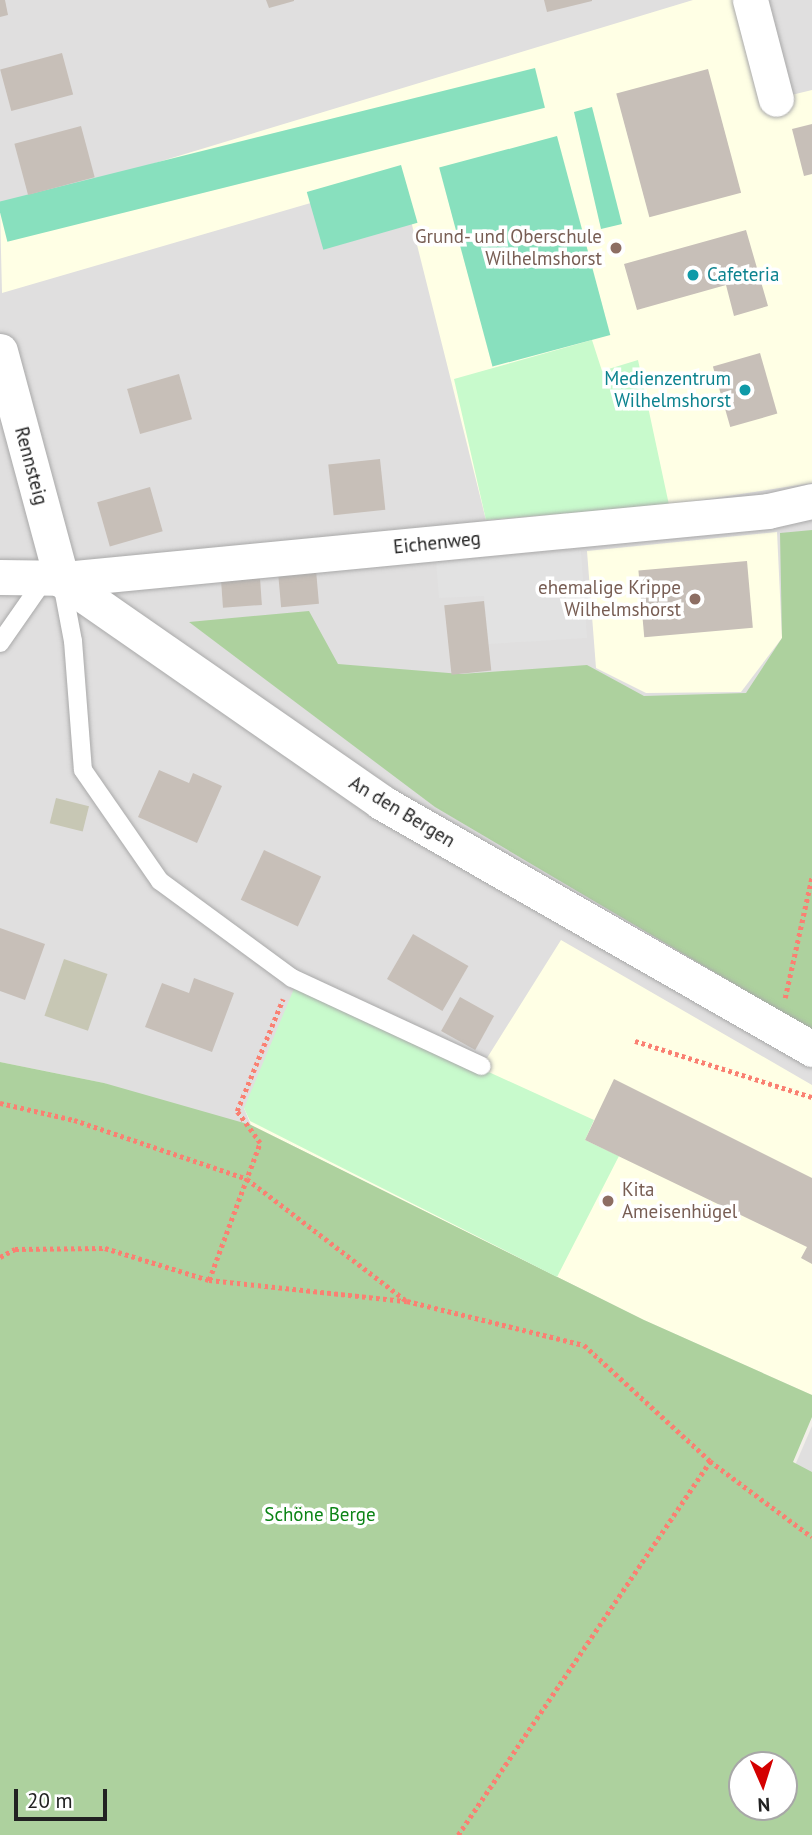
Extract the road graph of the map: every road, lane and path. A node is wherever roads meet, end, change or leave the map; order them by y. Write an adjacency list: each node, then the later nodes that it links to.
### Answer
1 (750, 0): 2 (street)
2 (775, 99)
3 (0, 351): 6 (street, Rennsteig)
4 (812, 501): 6 (street, Eichenweg)
5 (0, 577): 6 (street)
6 (53, 580): 7 (lane); 9 (lane); 10 (street, An den Bergen)
7 (0, 643)
8 (812, 876): 10 (path)
9 (292, 978): 13 (lane); 16 (path)
10 (779, 1030): 12 (street, An den Bergen)
11 (635, 1041): 14 (path)
12 (812, 1049)
13 (482, 1066)
14 (812, 1097)
15 (0, 1103): 16 (path)
16 (247, 1179): 18 (path); 19 (path)
17 (0, 1257): 18 (path)
18 (209, 1280): 19 (path)
19 (407, 1301): 20 (path)
20 (710, 1461): 21 (path); 22 (path)
21 (812, 1537)
22 (458, 1835)

